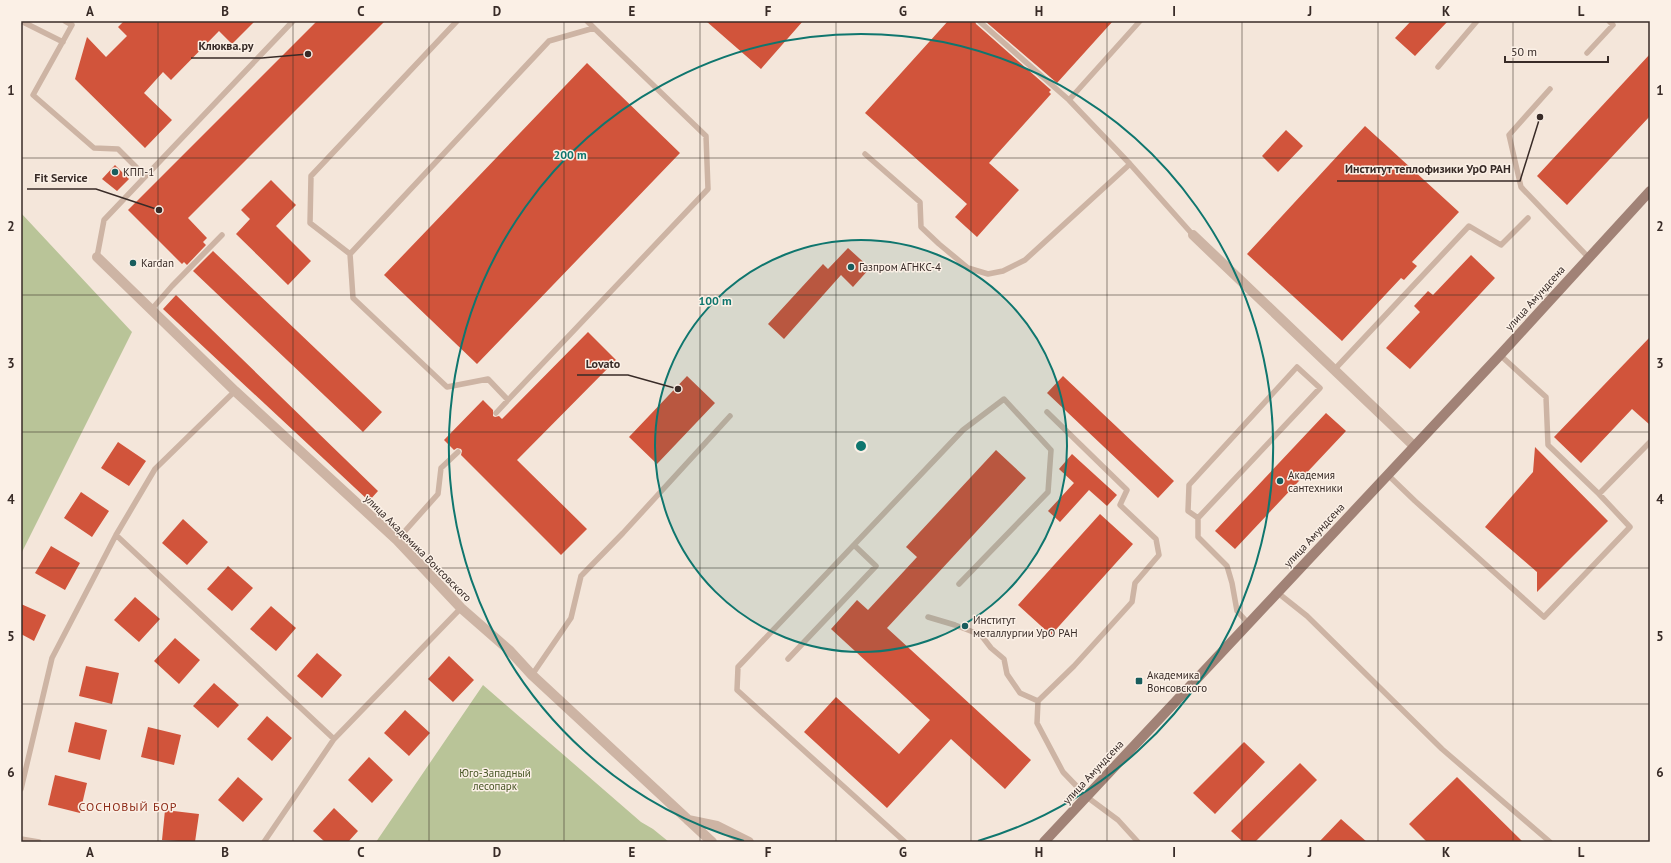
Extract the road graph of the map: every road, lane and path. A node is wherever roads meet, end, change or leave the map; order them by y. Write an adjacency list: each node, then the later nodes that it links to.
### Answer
1 (21, 21): 12 (lane)
2 (66, 21): 10 (lane)
3 (292, 21): 19 (lane)
4 (457, 21): 24 (lane)
5 (587, 21): 11 (lane)
6 (979, 21): 16 (lane)
7 (1140, 21): 16 (lane)
8 (1477, 21): 14 (lane)
9 (1609, 21): 13 (lane)
10 (74, 23): 12 (lane)
11 (594, 28): 24 (lane); 31 (lane)
12 (64, 42): 19 (lane)
13 (1588, 53)
14 (1438, 67)
15 (1550, 89): 26 (lane)
16 (1069, 100): 18 (lane)
17 (865, 154): 18 (lane)
18 (1130, 164): 23 (lane)
19 (145, 176): 25 (lane)
20 (1650, 192): 26 (main road, улица Амундсена)
21 (1528, 218): 29 (lane)
22 (222, 235): 27 (lane)
23 (1193, 235): 29 (street)
24 (350, 254): 31 (lane)
25 (98, 257): 27 (street, улица Академика Вонсовского)
26 (1588, 257): 28 (main road, улица Амундсена)
27 (151, 310): 30 (street, улица Академика Вонсовского)
28 (1500, 355): 36 (main road, улица Амундсена); 39 (lane)
29 (1334, 370): 36 (street)
30 (235, 391): 41 (lane); 42 (street, улица Академика Вонсовского)
31 (508, 400): 33 (lane)
32 (1047, 412): 51 (lane)
33 (496, 413)
34 (730, 416): 50 (lane)
35 (1650, 442): 39 (lane)
36 (1414, 446): 38 (main road, улица Амундсена)
37 (458, 452): 42 (lane)
38 (1388, 475): 39 (lane); 45 (main road, улица Амундсена)
39 (1599, 494)
40 (1198, 518): 40 (lane); 48 (lane)
41 (116, 535): 52 (lane); 53 (lane)
42 (397, 540): 46 (street, улица Академика Вонсовского)
43 (854, 545): 44 (lane); 49 (lane); 62 (lane)
44 (959, 584)
45 (1278, 592): 48 (main road, улица Амундсена); 64 (lane)
46 (460, 608): 50 (street, улица Академика Вонсовского); 52 (lane)
47 (928, 617): 51 (lane)
48 (1249, 624): 54 (main road, улица Амундсена)
49 (788, 659)
50 (532, 675): 55 (street, улица Академика Вонсовского)
51 (1038, 702): 54 (lane)
52 (334, 739): 59 (lane)
53 (21, 790)
54 (1087, 797): 57 (lane); 63 (main road, улица Амундсена)
55 (688, 820): 60 (street, улица Академика Вонсовского); 61 (street)
56 (21, 839): 58 (lane)
57 (1136, 841)
58 (39, 842)
59 (264, 842)
60 (712, 842)
61 (749, 842)
62 (905, 842)
63 (1044, 842)
64 (1550, 842)

